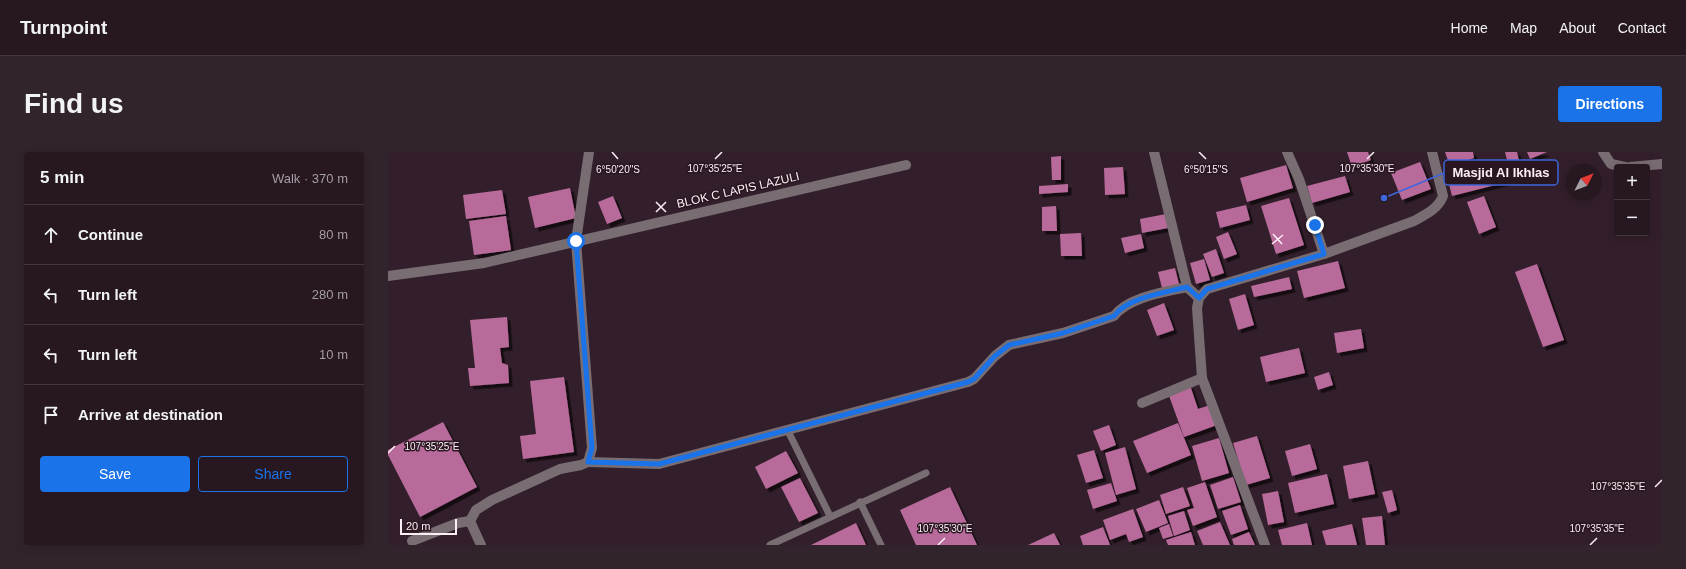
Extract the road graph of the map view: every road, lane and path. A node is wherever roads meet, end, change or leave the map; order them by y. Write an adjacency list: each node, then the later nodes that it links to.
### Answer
1 (589, 152): 10 (street)
2 (1154, 152): 13 (street)
3 (1287, 152): 11 (street)
4 (1432, 152): 11 (street)
5 (1603, 152): 8 (street)
6 (1662, 164): 9 (street)
7 (906, 165): 10 (street, BLOK C LAPIS LAZULI)
8 (1614, 165)
9 (1650, 165)
10 (576, 241): 12 (street, BLOK C LAPIS LAZULI); 18 (street)
11 (1324, 254): 14 (street)
12 (388, 276)
13 (1187, 287): 14 (street); 17 (street)
14 (1199, 298): 15 (street)
15 (1202, 378): 16 (street); 27 (street)
16 (1142, 403)
17 (787, 429): 18 (street); 21 (lane)
18 (588, 462): 22 (street)
19 (926, 473): 20 (lane)
20 (860, 502): 21 (lane); 26 (lane)
21 (830, 516): 25 (lane)
22 (470, 521): 23 (street); 24 (street)
23 (412, 540)
24 (481, 545)
25 (770, 545)
26 (881, 545)
27 (1265, 545)

